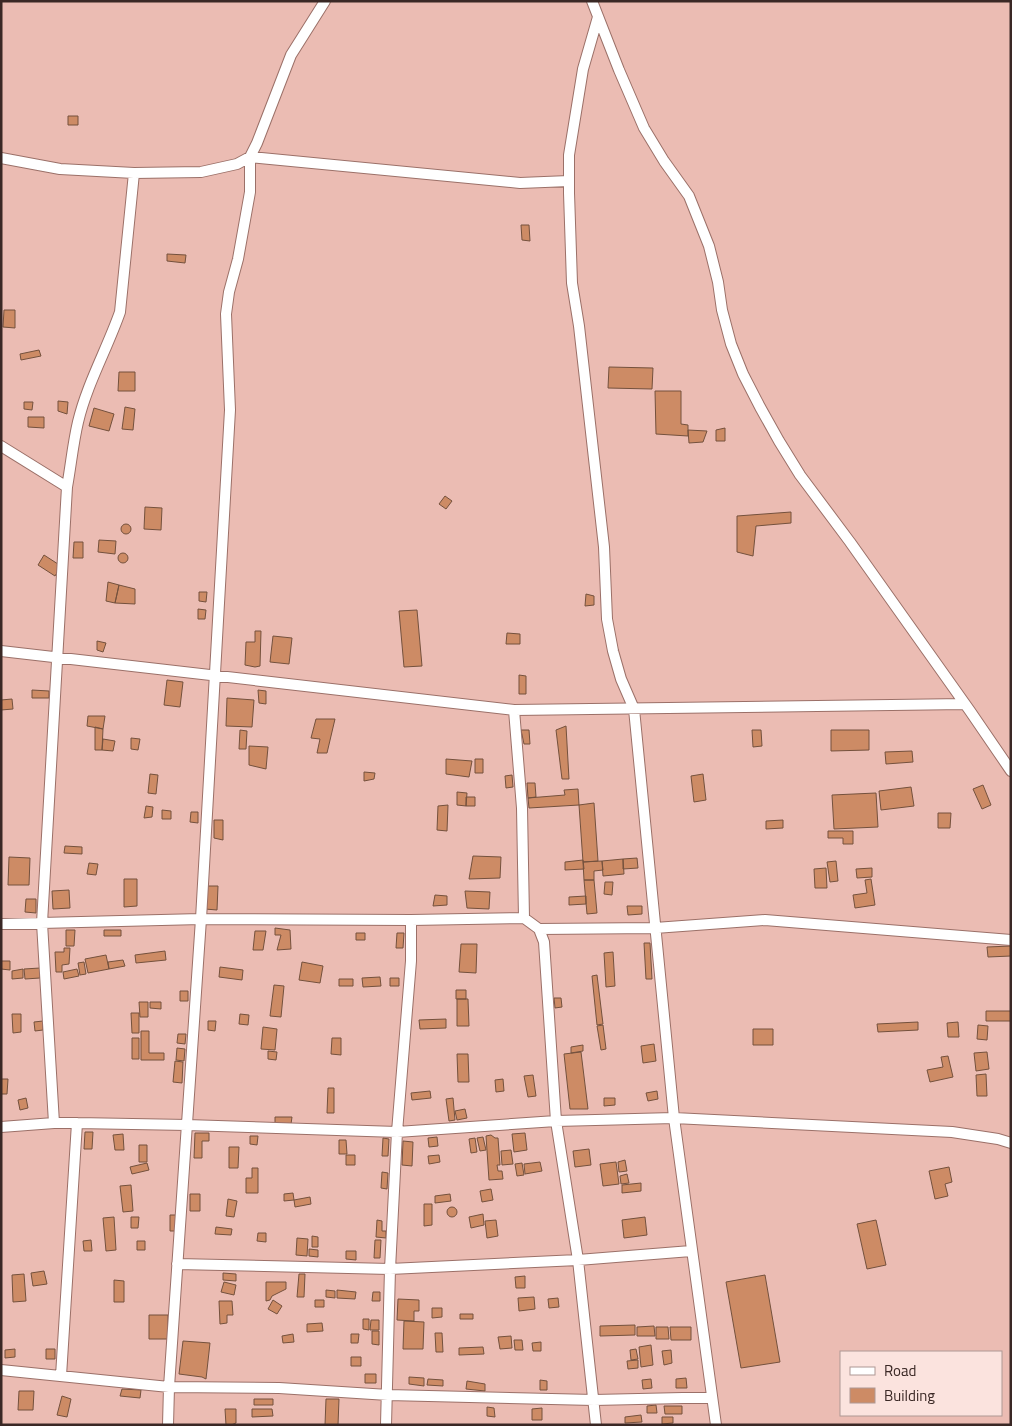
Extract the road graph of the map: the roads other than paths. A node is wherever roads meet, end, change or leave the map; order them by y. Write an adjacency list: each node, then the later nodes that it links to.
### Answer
1 (325, 1): 4 (street)
2 (592, 1): 3 (street)
3 (598, 17): 7 (street); 13 (street)
4 (250, 157): 6 (street); 7 (street); 12 (street)
5 (1, 158): 6 (street)
6 (134, 173): 9 (street)
7 (569, 181): 14 (street)
8 (1, 446): 9 (street)
9 (68, 487): 11 (street)
10 (1, 651): 11 (street)
11 (57, 658): 12 (street); 20 (street)
12 (215, 676): 15 (street); 18 (street)
13 (965, 704): 14 (street); 16 (street)
14 (634, 709): 15 (street); 22 (street)
15 (514, 710): 17 (street)
16 (1011, 771)
17 (524, 918): 19 (street); 23 (street)
18 (200, 919): 19 (street); 20 (street); 29 (street)
19 (411, 920): 31 (street)
20 (42, 923): 21 (street); 27 (street)
21 (1, 924)
22 (655, 928): 23 (street); 24 (street); 25 (street)
23 (539, 929): 26 (street)
24 (1011, 940)
25 (674, 1118): 26 (street); 32 (street); 33 (street)
26 (556, 1121): 31 (street); 34 (street)
27 (54, 1123): 28 (street); 30 (street)
28 (76, 1123): 29 (street); 38 (street)
29 (187, 1125): 31 (street); 35 (street)
30 (1, 1127)
31 (398, 1132): 36 (street)
32 (1011, 1143)
33 (691, 1251): 34 (street); 41 (street)
34 (578, 1260): 36 (street); 42 (street)
35 (178, 1264): 36 (street); 39 (street)
36 (390, 1269): 40 (street)
37 (1, 1370): 38 (street)
38 (61, 1376): 39 (street)
39 (169, 1387): 40 (street); 43 (street)
40 (388, 1395): 42 (street); 44 (street)
41 (712, 1398): 42 (street); 46 (street)
42 (594, 1400): 45 (street)
43 (168, 1425)
44 (386, 1425)
45 (596, 1425)
46 (716, 1425)

